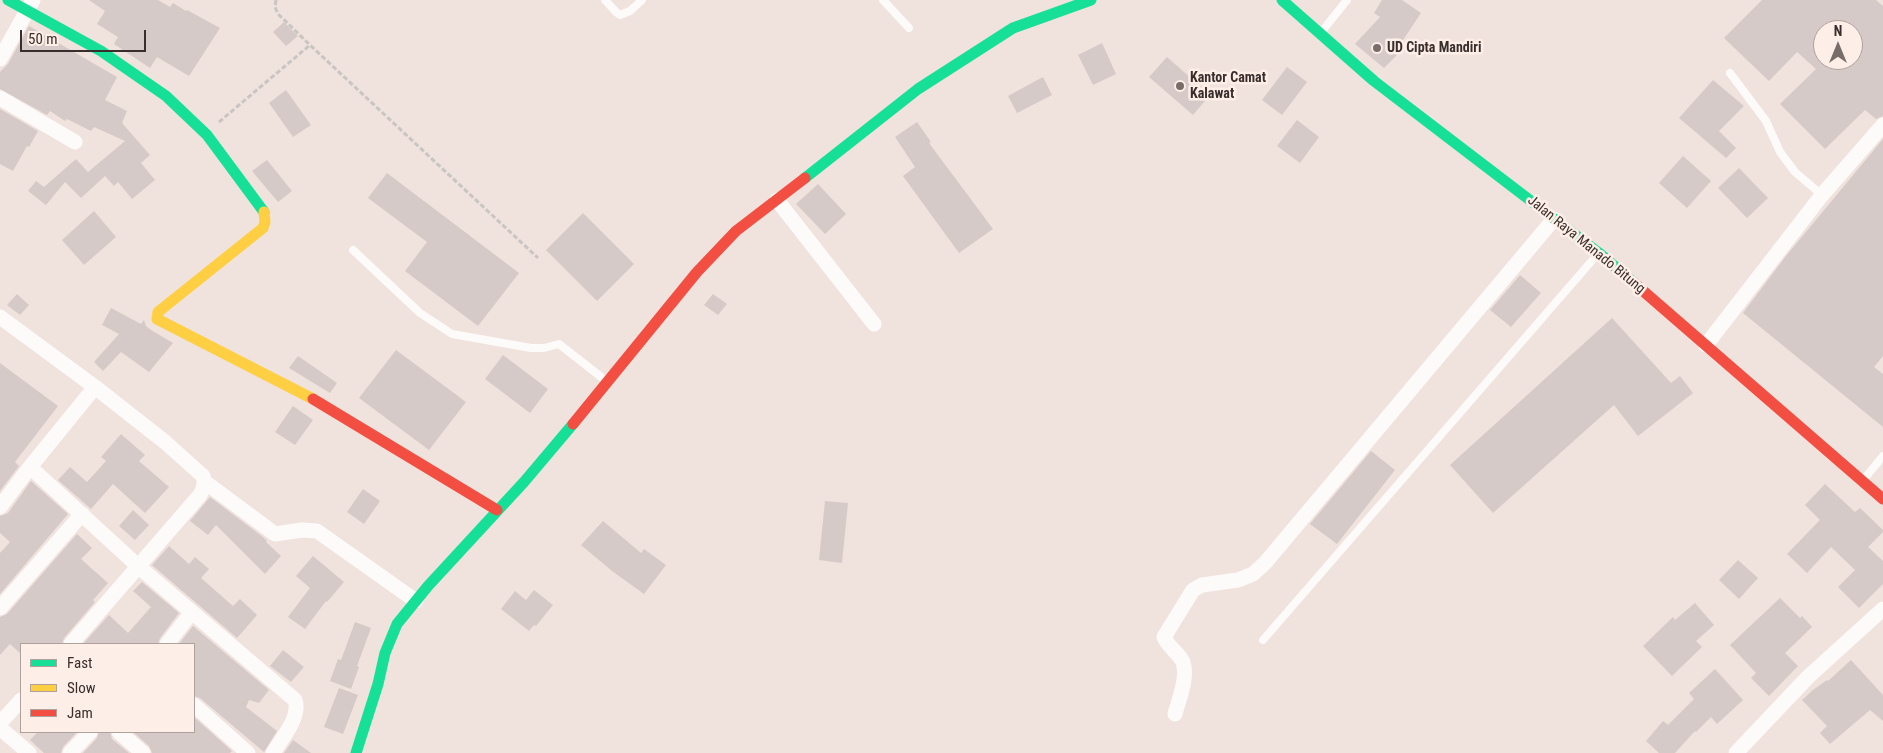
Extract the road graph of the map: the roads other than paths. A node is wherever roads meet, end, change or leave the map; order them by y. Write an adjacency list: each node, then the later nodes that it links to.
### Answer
1 (8, 0): 8 (main road)
2 (605, 0): 3 (lane)
3 (642, 0)
4 (883, 0): 9 (lane)
5 (1091, 0): 17 (main road)
6 (1282, 0): 10 (main road, Jalan Raya Manado Bitung)
7 (1347, 0): 10 (lane)
8 (30, 5): 11 (street); 32 (main road)
9 (909, 28)
10 (1320, 34): 18 (main road, Jalan Raya Manado Bitung)
11 (0, 59)
12 (1730, 73): 16 (lane)
13 (0, 98): 15 (street)
14 (1883, 125): 16 (street)
15 (75, 142)
16 (1822, 194): 23 (street)
17 (776, 200): 22 (street); 24 (main road)
18 (1554, 220): 20 (main road, Jalan Raya Manado Bitung); 44 (street)
19 (353, 250): 24 (lane)
20 (1599, 253): 23 (main road, Jalan Raya Manado Bitung); 39 (lane)
21 (0, 317): 25 (street)
22 (874, 324)
23 (1706, 344): 28 (main road, Jalan Raya Manado Bitung)
24 (607, 382): 32 (main road)
25 (95, 387): 27 (street); 29 (street)
26 (1883, 456): 28 (lane)
27 (30, 467): 31 (street); 33 (street)
28 (1862, 481): 30 (main road, Jalan Raya Manado Bitung)
29 (205, 482): 34 (street); 35 (street)
30 (1883, 500)
31 (0, 507)
32 (498, 510): 35 (main road)
33 (82, 514): 34 (street); 36 (street)
34 (139, 567): 38 (street); 40 (street)
35 (416, 601): 54 (main road)
36 (0, 608)
37 (1883, 608): 55 (street)
38 (192, 612): 41 (street); 53 (street)
39 (1263, 640)
40 (72, 643)
41 (167, 643)
42 (20, 701): 45 (street)
43 (195, 706): 52 (street)
44 (1175, 714)
45 (0, 723)
46 (0, 728): 49 (street)
47 (89, 733): 50 (street)
48 (120, 733): 51 (street)
49 (29, 753)
50 (70, 753)
51 (143, 753)
52 (248, 753)
53 (273, 753)
54 (356, 753)
55 (1736, 753)

